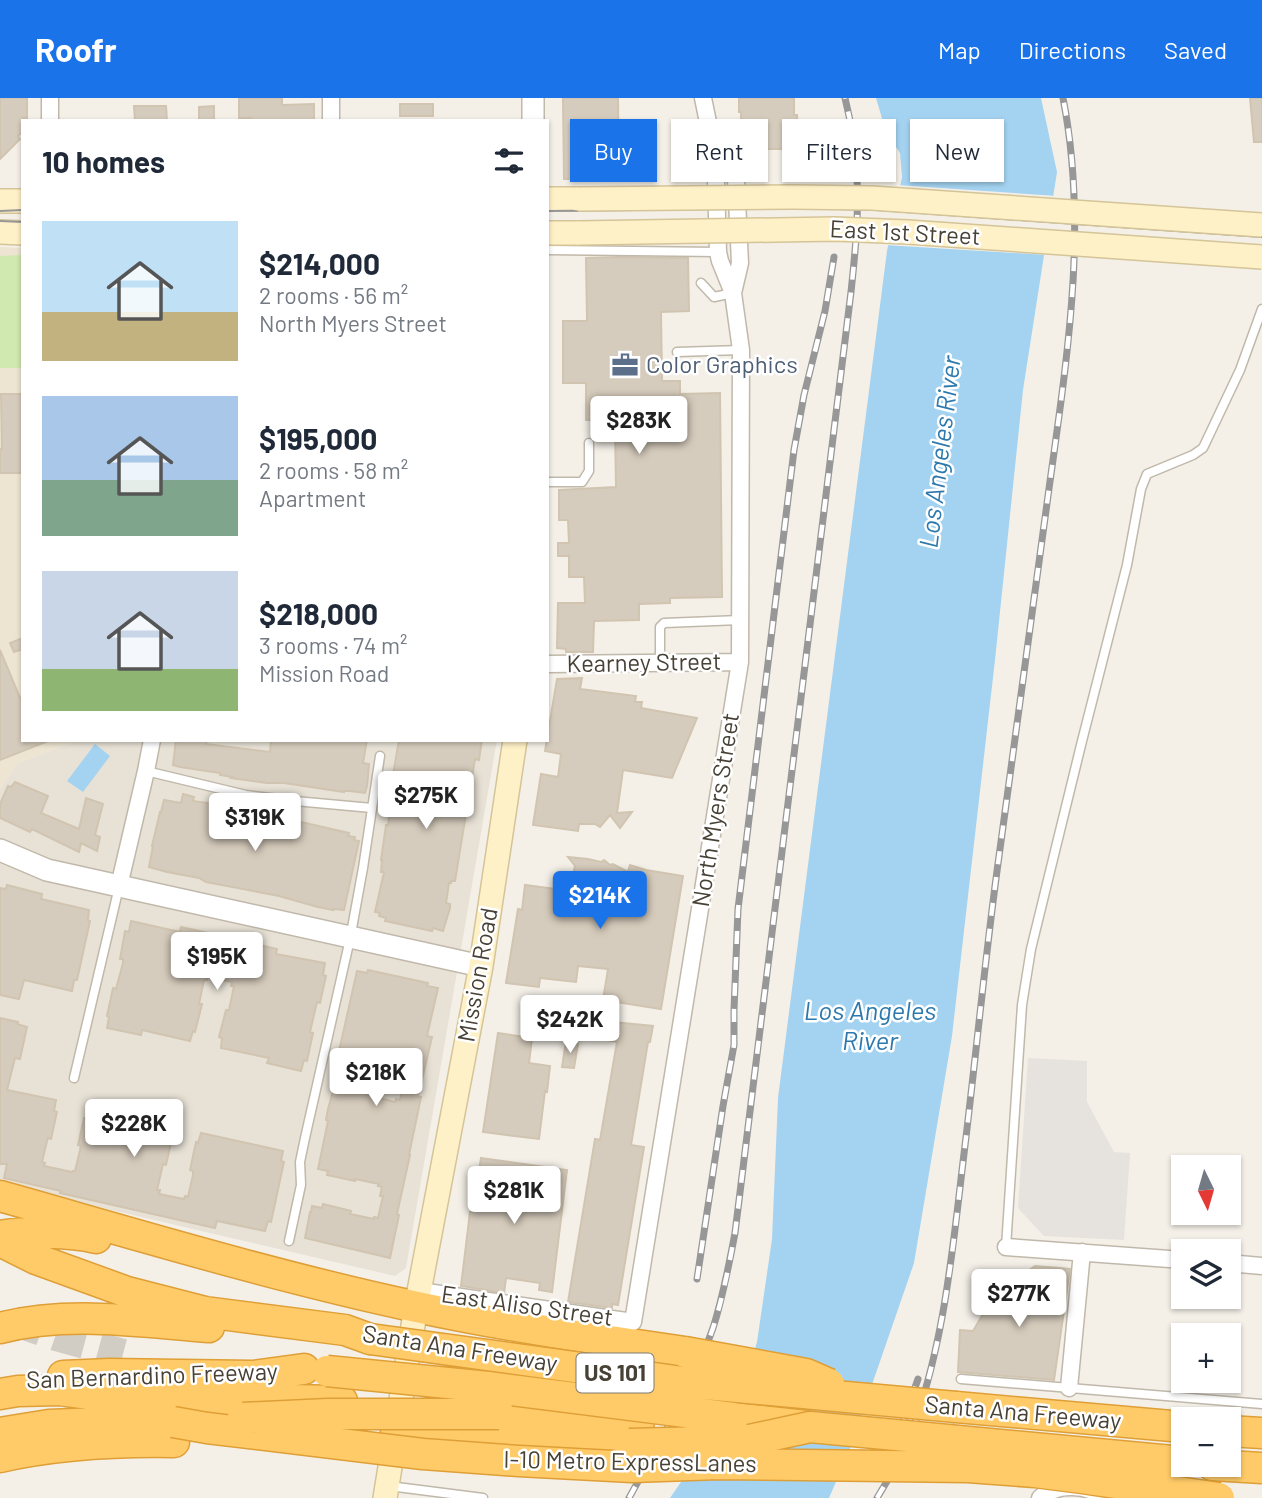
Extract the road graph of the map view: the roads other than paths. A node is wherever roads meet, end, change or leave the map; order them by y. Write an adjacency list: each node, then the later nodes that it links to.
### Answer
1 (50, 98): 5 (street)
2 (331, 98): 6 (street)
3 (533, 98): 7 (street)
4 (703, 98): 8 (street, North Myers Street)
5 (51, 119)
6 (331, 119)
7 (533, 119)
8 (707, 119)
9 (716, 182): 19 (street, North Myers Street)
10 (736, 182): 22 (street, North Myers Street)
11 (549, 199): 14 (main road, East 1st Street, bridge)
12 (0, 201): 13 (main road)
13 (21, 201)
14 (1262, 225)
15 (0, 232): 16 (main road)
16 (21, 233)
17 (549, 233): 20 (main road, East 1st Street, bridge)
18 (549, 250): 19 (lane)
19 (718, 253): 22 (street, North Myers Street)
20 (1262, 257)
21 (701, 283): 22 (lane)
22 (733, 293): 24 (street, North Myers Street)
23 (1262, 309): 45 (lane)
24 (741, 350): 25 (lane); 28 (street, North Myers Street)
25 (677, 352)
26 (589, 443): 27 (lane)
27 (549, 482)
28 (740, 620): 29 (street, North Myers Street); 30 (lane)
29 (740, 662): 30 (street, Kearney Street); 52 (street, North Myers Street)
30 (660, 663): 31 (street, Kearney Street)
31 (549, 664)
32 (152, 742): 35 (street)
33 (515, 742): 40 (main road, Mission Road)
34 (380, 757): 36 (lane)
35 (146, 771): 36 (lane); 38 (street)
36 (372, 808): 39 (lane)
37 (0, 850): 38 (street)
38 (119, 886): 39 (street); 41 (lane)
39 (350, 939): 40 (street); 44 (lane)
40 (481, 967): 51 (main road, Mission Road)
41 (74, 1079)
42 (0, 1196): 50 (highway)
43 (0, 1238): 50 (highway); 54 (highway, Santa Ana Freeway / US 101)
44 (289, 1241)
45 (1006, 1247): 46 (street)
46 (1082, 1252): 47 (street); 59 (street)
47 (1171, 1259)
48 (1241, 1264): 49 (street)
49 (1262, 1266)
50 (282, 1274): 51 (highway)
51 (418, 1299): 52 (street, East Aliso Street); 61 (highway, bridge); 62 (main road, Mission Road)
52 (633, 1322)
53 (0, 1328): 54 (highway)
54 (370, 1339): 61 (highway, Santa Ana Freeway / US 101, bridge)
55 (123, 1354): 56 (highway, Santa Ana Freeway / US 101)
56 (315, 1370): 58 (highway, San Bernardino Freeway); 64 (highway, Santa Ana Freeway / US 101, bridge)
57 (961, 1379): 59 (lane)
58 (0, 1384)
59 (1069, 1388): 63 (lane)
60 (0, 1394): 62 (highway)
61 (862, 1398): 65 (highway, Santa Ana Freeway / US 101, bridge)
62 (401, 1402): 68 (main road, Mission Road)
63 (1262, 1404)
64 (733, 1418): 66 (highway, Santa Ana Freeway / US 101, bridge); 67 (highway, bridge)
65 (1171, 1426)
66 (810, 1427): 68 (highway, bridge); 73 (highway, Santa Ana Freeway / US 101, bridge)
67 (174, 1432): 70 (highway, I-10 Metro ExpressLanes); 72 (highway, I-10 Metro ExpressLanes); 82 (highway, I-10 Metro ExpressLanes); 83 (highway, I-10 Metro ExpressLanes, bridge)
68 (396, 1432): 78 (main road, Mission Road)
69 (1241, 1432): 71 (highway)
70 (0, 1433)
71 (1262, 1433)
72 (0, 1457)
73 (1171, 1461)
74 (1241, 1467): 75 (highway)
75 (1262, 1468)
76 (1241, 1472): 77 (highway)
77 (1262, 1479)
78 (386, 1492): 79 (lane)
79 (483, 1498)
80 (1040, 1498): 81 (street)
81 (1107, 1498)
82 (1113, 1498)
83 (1219, 1498)

